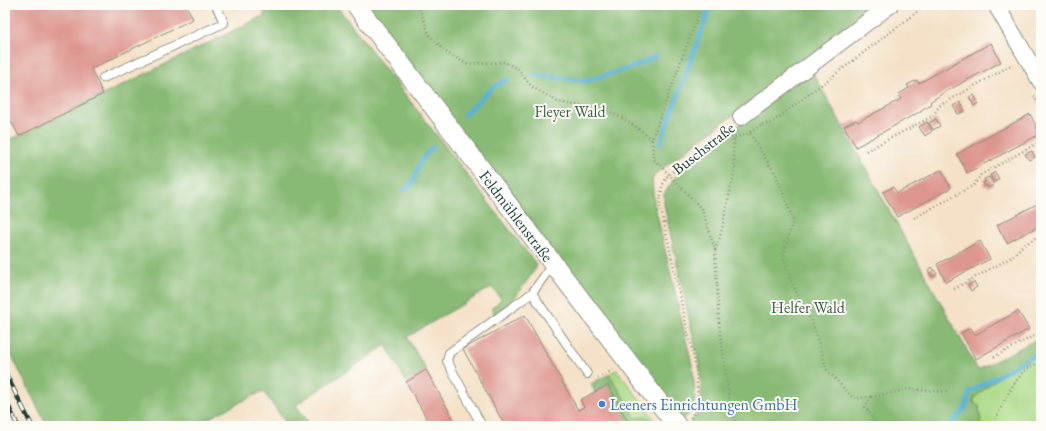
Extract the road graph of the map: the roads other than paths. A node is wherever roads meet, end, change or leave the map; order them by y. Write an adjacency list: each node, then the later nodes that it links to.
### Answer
1 (216, 5): 5 (lane)
2 (356, 5): 8 (street, Feldmühlenstraße)
3 (890, 5): 7 (street, Buschstraße)
4 (996, 5): 6 (street)
5 (103, 78)
6 (1041, 82)
7 (738, 120)
8 (554, 264): 9 (lane); 11 (street, Feldmühlenstraße)
9 (532, 292): 10 (lane); 12 (lane)
10 (587, 374)
11 (682, 424)
12 (482, 426)

